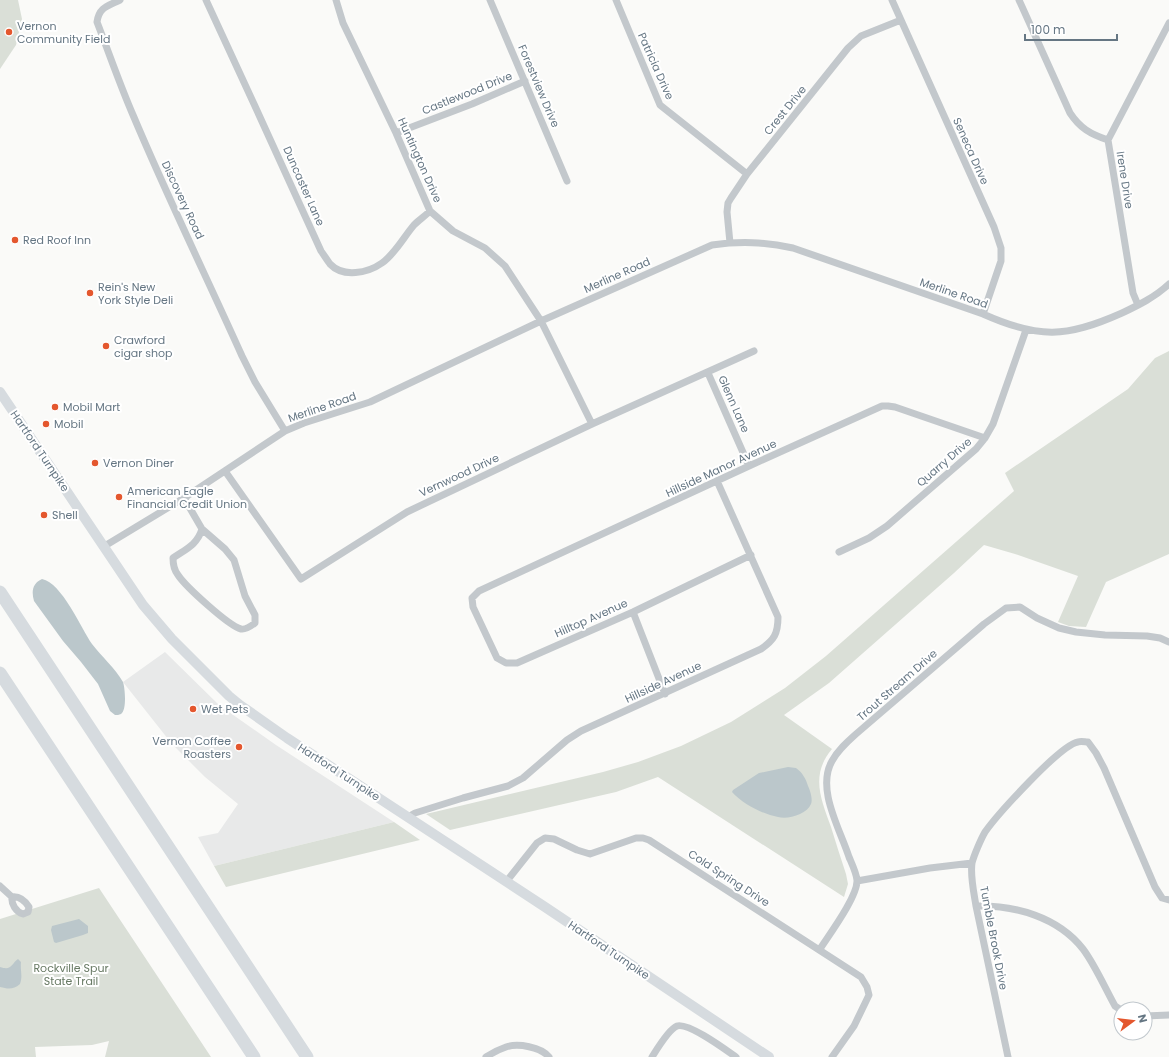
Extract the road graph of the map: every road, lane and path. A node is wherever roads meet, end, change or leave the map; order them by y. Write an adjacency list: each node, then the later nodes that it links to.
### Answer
1 (120, 0): 26 (street, Discovery Road)
2 (206, 0): 15 (street, Duncaster Lane)
3 (336, 0): 11 (street, Huntington Drive)
4 (490, 0): 10 (street, Forestview Drive)
5 (616, 0): 13 (street, Patricia Drive)
6 (892, 0): 8 (street, Seneca Drive)
7 (1019, 0): 12 (street)
8 (901, 20): 13 (street, Crest Drive); 19 (street, Seneca Drive)
9 (1169, 23): 12 (street, Irene Drive)
10 (525, 81): 11 (street, Castlewood Drive); 14 (street, Forestview Drive)
11 (396, 133): 15 (street, Huntington Drive)
12 (1108, 140): 18 (street, Irene Drive)
13 (747, 174): 16 (street, Crest Drive)
14 (567, 181)
15 (430, 211): 20 (street, Huntington Drive)
16 (730, 243): 19 (street, Merline Road); 20 (street, Merline Road)
17 (1169, 284): 18 (street, Merline Road)
18 (1138, 305): 21 (street, Merline Road)
19 (983, 314): 21 (street, Merline Road)
20 (541, 321): 25 (street, Huntington Drive); 26 (street, Merline Road)
21 (1026, 330): 27 (street, Quarry Drive)
22 (754, 351): 23 (street, Vernwood Drive)
23 (708, 373): 25 (street, Vernwood Drive); 28 (street, Glenn Lane)
24 (0, 392): 33 (main road, Hartford Turnpike)
25 (592, 424): 29 (street, Vernwood Drive)
26 (285, 431): 29 (street, Merline Road)
27 (985, 438): 28 (street, Hillside Manor Avenue); 34 (street, Quarry Drive)
28 (749, 466): 30 (street, Hillside Manor Avenue)
29 (225, 471): 31 (street, Merline Road)
30 (718, 481): 35 (street, Hillside Avenue); 37 (street, Hillside Manor Avenue)
31 (184, 498): 32 (street); 33 (street, Merline Road)
32 (202, 530): 32 (street)
33 (103, 547): 42 (main road, Hartford Turnpike)
34 (839, 552)
35 (751, 555): 38 (street, Hilltop Avenue); 41 (street, Hillside Avenue)
36 (0, 592): 55 (highway)
37 (472, 598): 38 (street, Hilltop Avenue)
38 (632, 612): 41 (street)
39 (1169, 642): 44 (street, Trout Stream Drive)
40 (0, 673): 54 (highway)
41 (665, 694): 42 (street, Hillside Avenue)
42 (408, 817): 45 (main road, Hartford Turnpike)
43 (972, 863): 44 (street); 48 (street, Tumble Brook Drive); 49 (street, Tumble Brook Drive)
44 (857, 881): 50 (street)
45 (506, 882): 50 (street, Cold Spring Drive); 60 (main road, Hartford Turnpike)
46 (0, 886): 47 (street)
47 (12, 897)
48 (1169, 900)
49 (976, 906): 51 (street); 62 (street, Tumble Brook Drive)
50 (820, 949): 61 (street, Cold Spring Drive)
51 (1113, 1002)
52 (1169, 1015): 53 (street)
53 (1153, 1016)
54 (254, 1057)
55 (307, 1057)
56 (486, 1057): 57 (street)
57 (549, 1057)
58 (652, 1057): 59 (street)
59 (736, 1057)
60 (768, 1057)
61 (832, 1057)
62 (1008, 1057)

